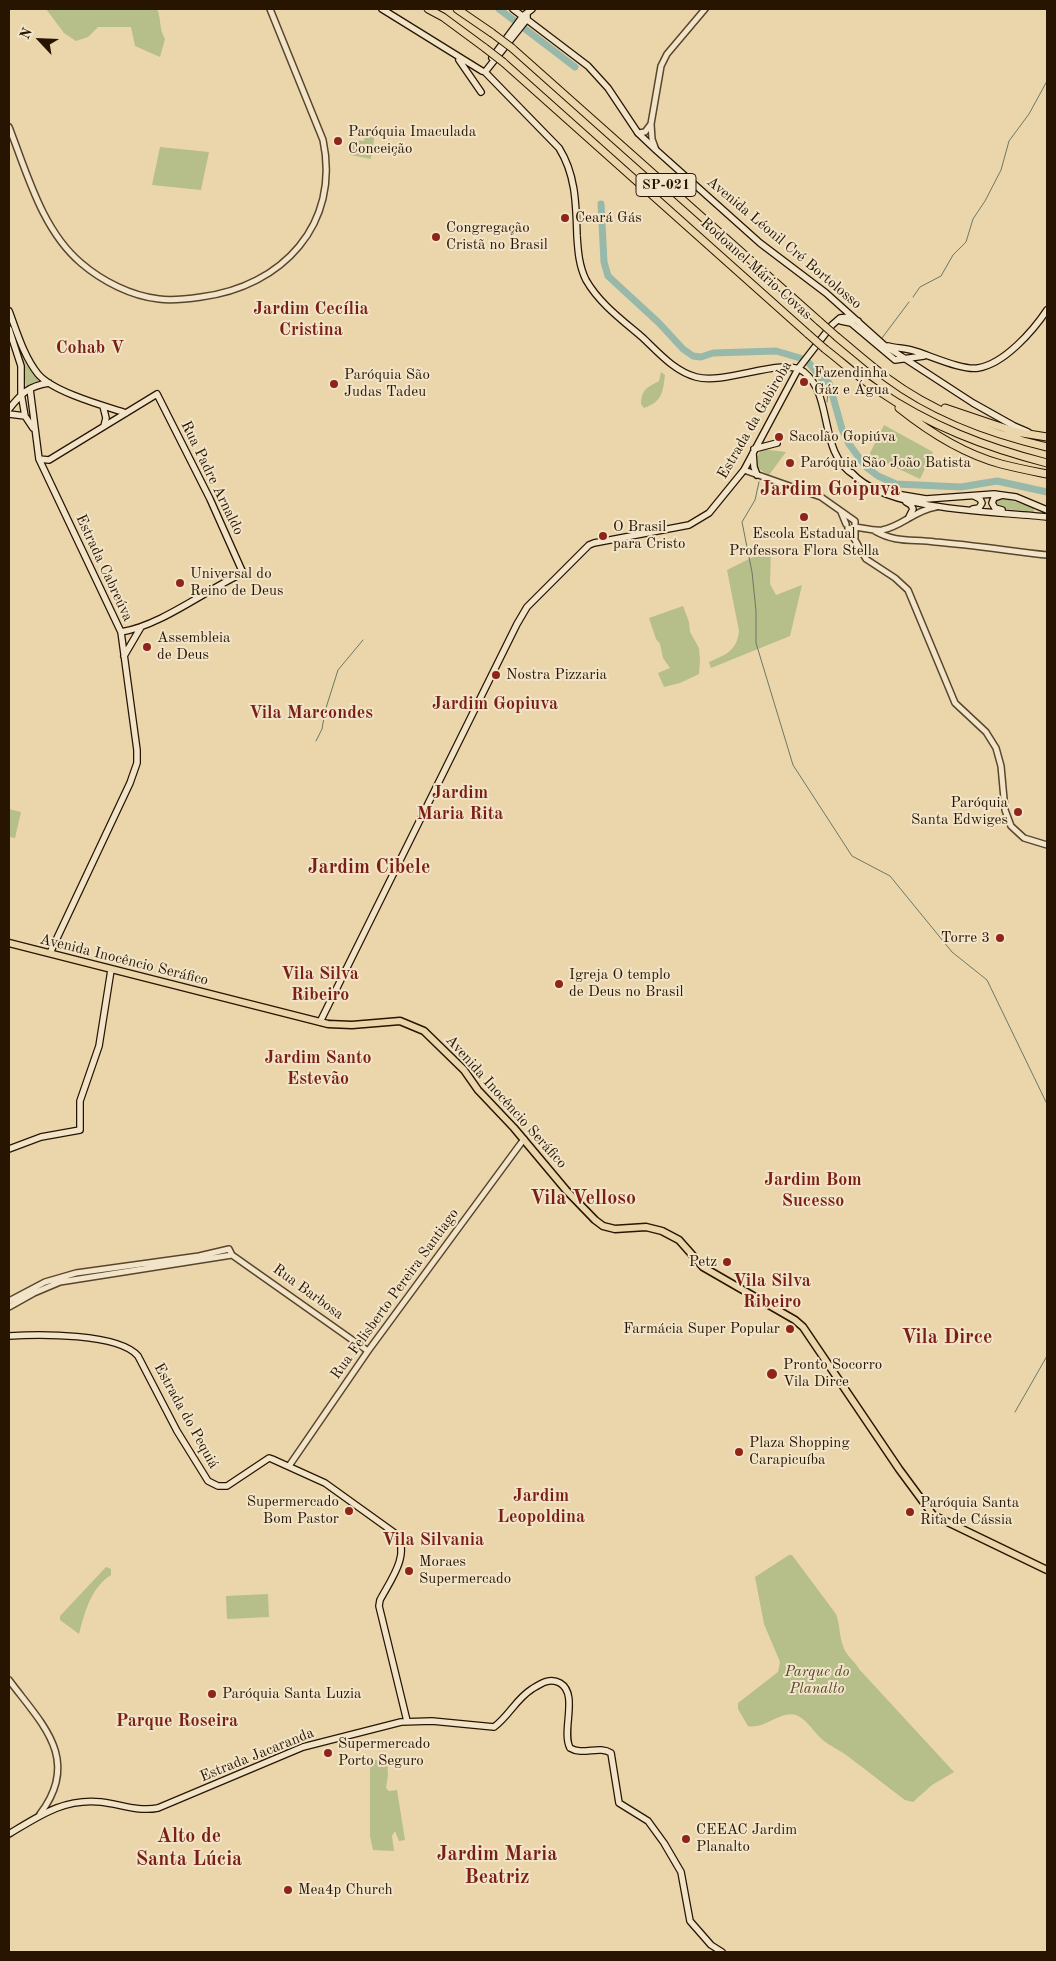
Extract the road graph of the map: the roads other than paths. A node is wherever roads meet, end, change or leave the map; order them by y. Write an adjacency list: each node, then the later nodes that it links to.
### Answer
1 (270, 9): 13 (street)
2 (382, 9): 9 (main road)
3 (428, 9): 28 (highway, Rodoanel Mário Covas / SP-021, bridge)
4 (457, 9): 30 (highway, Rodoanel Mário Covas / SP-021, bridge)
5 (513, 9): 8 (main road, Avenida Léonil Cré Bortolosso)
6 (532, 9): 8 (main road)
7 (705, 9): 12 (street)
8 (523, 20): 10 (main road); 14 (main road, Avenida Léonil Cré Bortolosso)
9 (457, 56): 10 (main road); 11 (main road)
10 (482, 73): 25 (main road)
11 (481, 92)
12 (651, 124): 14 (street); 15 (street)
13 (9, 127)
14 (638, 132): 15 (main road, Avenida Léonil Cré Bortolosso)
15 (656, 150): 18 (main road, Avenida Léonil Cré Bortolosso)
16 (1047, 310): 23 (main road)
17 (9, 311): 26 (main road)
18 (858, 321): 19 (main road); 21 (main road, Avenida Léonil Cré Bortolosso)
19 (832, 325): 24 (main road); 25 (main road, Estrada da Gabiroba)
20 (9, 329): 29 (main road)
21 (884, 345): 22 (main road); 24 (main road, Avenida Léonil Cré Bortolosso)
22 (901, 349): 23 (main road); 24 (main road)
23 (929, 356): 24 (main road)
24 (903, 358): 38 (main road, Avenida Léonil Cré Bortolosso)
25 (798, 369): 41 (main road, Estrada da Gabiroba); 47 (main road)
26 (49, 383): 27 (main road); 31 (main road)
27 (30, 389): 29 (main road); 37 (main road, Estrada Cabreúva)
28 (876, 389): 43 (highway, Rodoanel Mário Covas / SP-021); 45 (highway)
29 (21, 393): 32 (main road); 35 (main road)
30 (922, 400): 38 (highway); 40 (highway, Rodoanel Mário Covas / SP-021)
31 (103, 406): 33 (main road); 36 (main road)
32 (9, 409)
33 (126, 413): 36 (main road); 63 (main road, Rua Padre Arnaldo)
34 (9, 414): 35 (main road)
35 (25, 416): 37 (main road)
36 (104, 426): 42 (main road)
37 (34, 431): 42 (main road, Estrada Cabreúva)
38 (1047, 437)
39 (777, 444): 41 (main road)
40 (1047, 447)
41 (754, 450): 44 (main road, Estrada da Gabiroba); 46 (main road)
42 (40, 459): 64 (main road, Estrada Cabreúva)
43 (1047, 463)
44 (744, 470): 46 (street); 70 (main road, Estrada da Gabiroba)
45 (1047, 474)
46 (757, 475): 58 (street)
47 (867, 484): 48 (main road); 50 (main road)
48 (973, 496): 49 (main road); 51 (main road); 53 (main road)
49 (1007, 496): 54 (main road); 55 (main road)
50 (897, 498): 51 (main road); 56 (main road)
51 (926, 505): 52 (main road); 56 (street)
52 (943, 506): 53 (main road); 56 (street)
53 (971, 510): 55 (main road)
54 (1047, 510)
55 (1010, 513): 57 (main road)
56 (910, 516): 59 (street)
57 (1047, 517)
58 (852, 525): 60 (street); 66 (street)
59 (888, 528): 60 (street); 61 (street)
60 (875, 530): 61 (street)
61 (909, 540): 62 (street)
62 (1047, 554)
63 (141, 627): 64 (main road); 65 (main road)
64 (121, 632): 65 (main road, Estrada Cabreúva)
65 (124, 656): 68 (main road, Estrada Cabreúva)
66 (1047, 845)
67 (9, 943): 68 (main road, Avenida Inocêncio Seráfico)
68 (50, 953): 69 (main road, Avenida Inocêncio Seráfico)
69 (111, 970): 70 (main road, Avenida Inocêncio Seráfico); 72 (main road)
70 (320, 1022): 71 (main road, Avenida Inocêncio Seráfico)
71 (524, 1139): 77 (street, Rua Felisberto Pereira Santiago); 79 (main road, Avenida Inocêncio Seráfico)
72 (9, 1149)
73 (232, 1255): 74 (street); 75 (street); 77 (street, Rua Barbosa)
74 (9, 1301)
75 (9, 1308)
76 (9, 1336): 78 (main road, Estrada do Pequiá)
77 (368, 1351): 78 (street, Rua Felisberto Pereira Santiago)
78 (289, 1466): 81 (main road, Estrada do Pequiá)
79 (1047, 1570)
80 (9, 1680): 82 (street)
81 (407, 1721): 82 (main road, Estrada Jacaranda); 84 (main road)
82 (40, 1814): 83 (main road, Estrada Jacaranda)
83 (9, 1834)
84 (710, 1945): 85 (street); 86 (main road)
85 (716, 1952)
86 (722, 1952)

